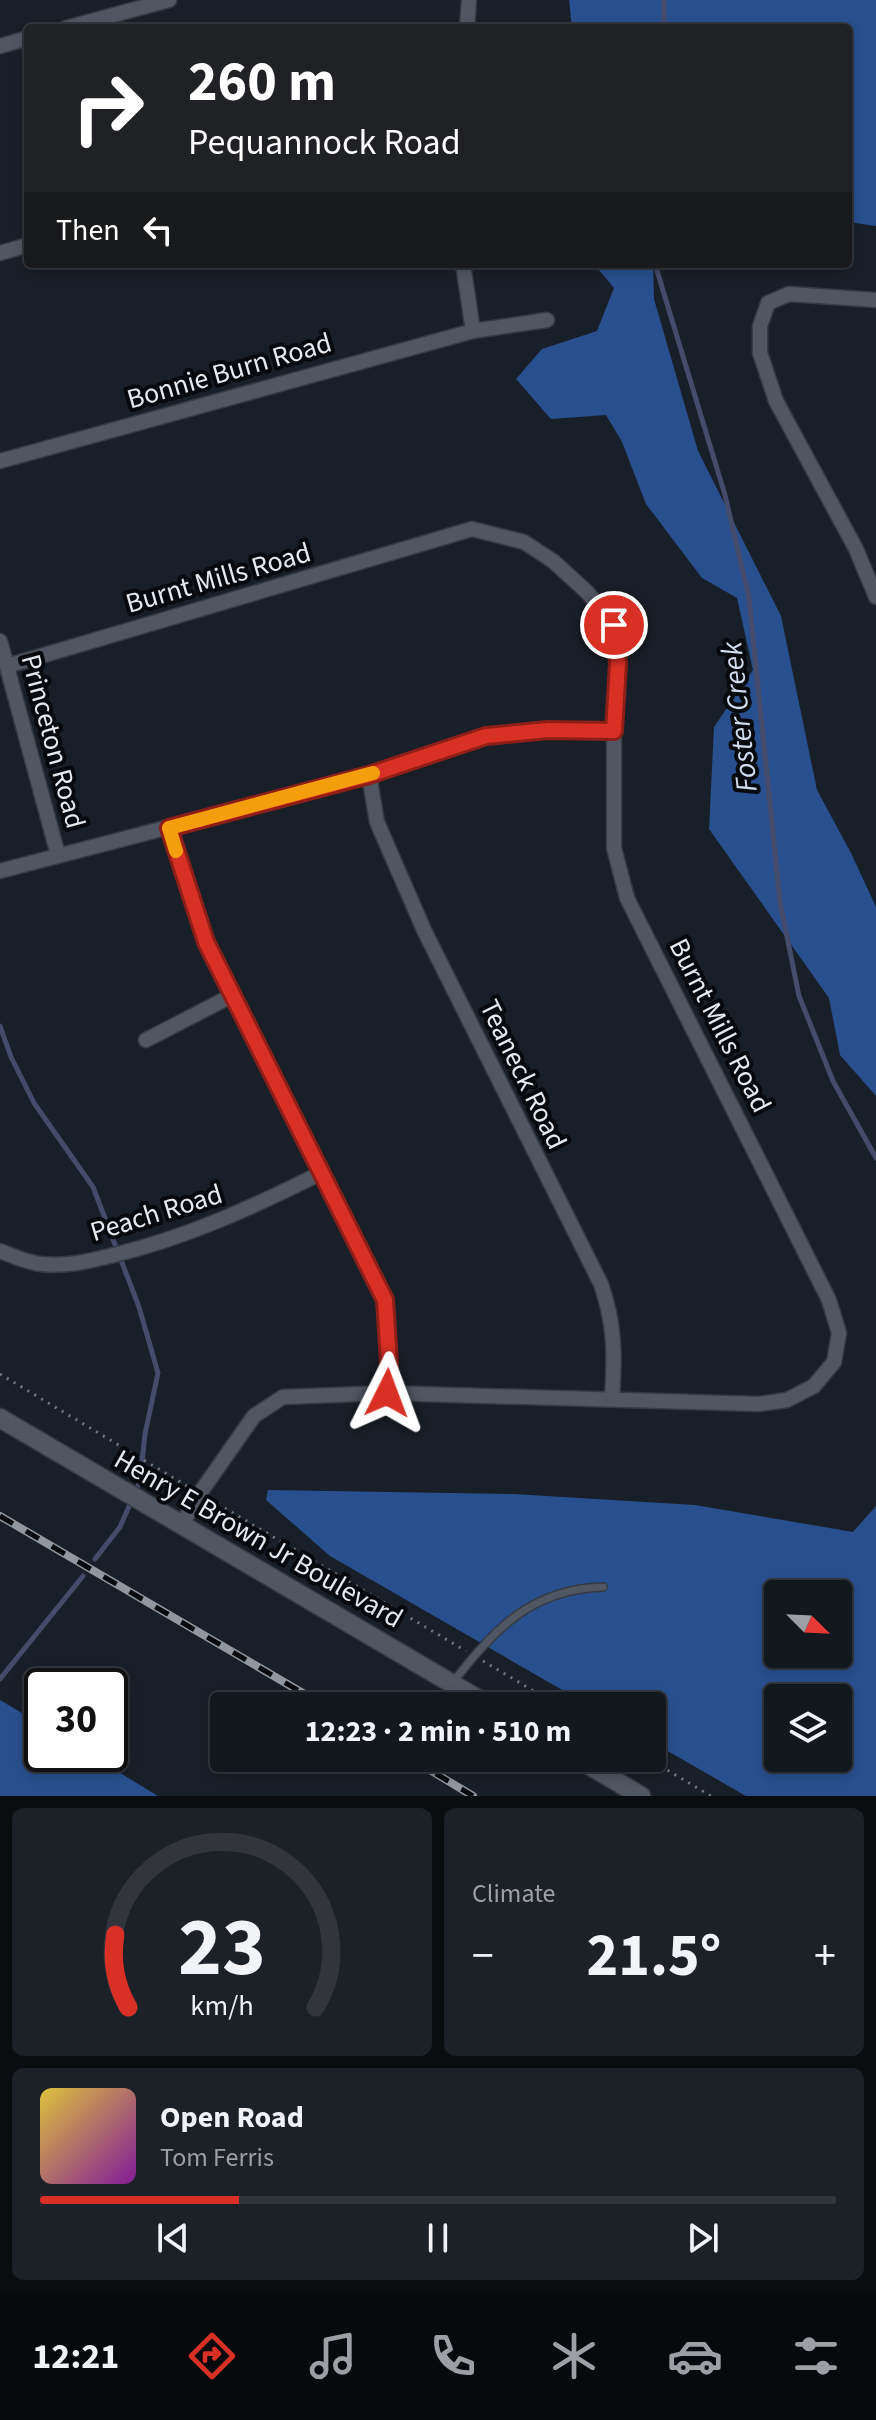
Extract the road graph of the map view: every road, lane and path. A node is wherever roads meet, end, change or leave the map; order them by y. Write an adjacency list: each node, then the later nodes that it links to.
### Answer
1 (169, 0): 3 (street)
2 (469, 0): 4 (street)
3 (81, 24)
4 (467, 24)
5 (24, 39): 6 (street)
6 (0, 46)
7 (24, 246): 8 (street)
8 (0, 253)
9 (464, 268): 12 (street)
10 (876, 300): 14 (street)
11 (547, 320): 12 (street, Bonnie Burn Road)
12 (473, 331): 13 (street, Bonnie Burn Road)
13 (0, 461)
14 (876, 597)
15 (0, 641): 16 (street, Princeton Road)
16 (7, 666): 17 (street, Burnt Mills Road); 20 (street, Princeton Road)
17 (614, 731): 18 (street); 28 (street, Burnt Mills Road)
18 (369, 775): 19 (street); 28 (street, Teaneck Road)
19 (169, 828): 20 (street); 22 (street)
20 (58, 855): 21 (street)
21 (0, 871)
22 (233, 995): 23 (street); 24 (street)
23 (146, 1040)
24 (321, 1173): 25 (street, Peach Road); 27 (street)
25 (0, 1251)
26 (0, 1374): 30 (path)
27 (387, 1393): 28 (street, Burnt Mills Road); 30 (street, Burnt Mills Road)
28 (612, 1398)
29 (0, 1418): 31 (main road, Henry E Brown Jr Boulevard)
30 (200, 1493): 31 (street, Burnt Mills Road); 33 (path)
31 (181, 1526): 34 (main road, Henry E Brown Jr Boulevard)
32 (603, 1587): 33 (lane)
33 (474, 1656): 34 (lane); 36 (path)
34 (452, 1683): 35 (main road, Henry E Brown Jr Boulevard)
35 (467, 1692)
36 (535, 1692)
37 (666, 1769): 40 (path)
38 (601, 1772): 39 (main road)
39 (641, 1796)
40 (711, 1796)

